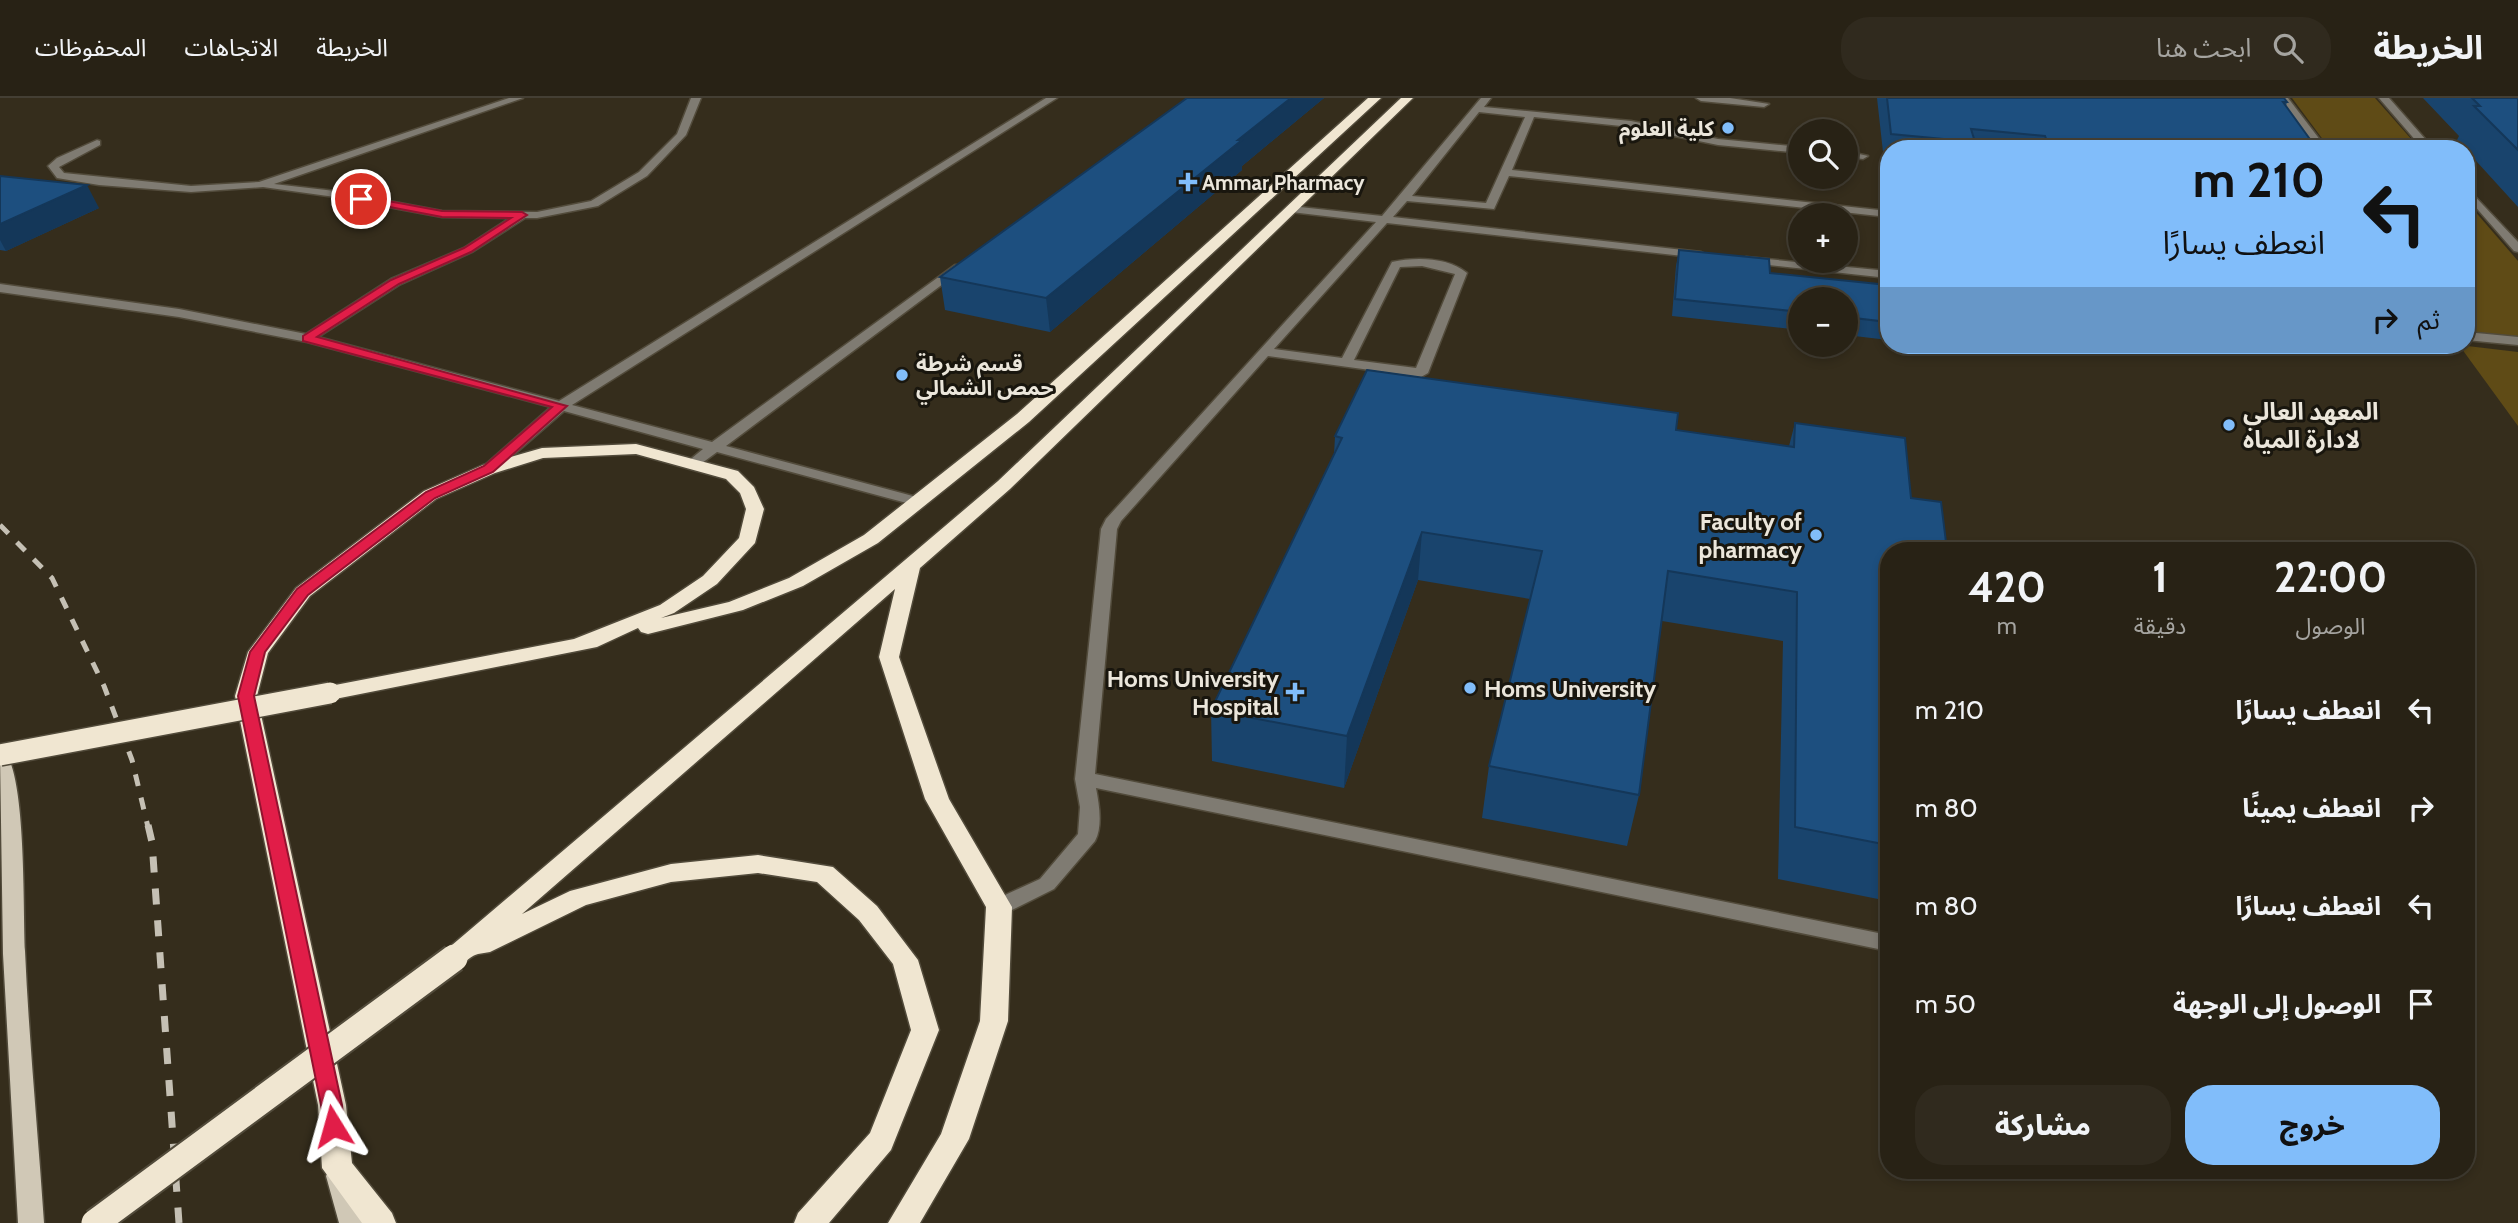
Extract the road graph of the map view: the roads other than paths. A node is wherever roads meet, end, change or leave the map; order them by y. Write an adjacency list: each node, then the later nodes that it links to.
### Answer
1 (518, 98): 20 (street)
2 (696, 98): 25 (street)
3 (1052, 98): 38 (street)
4 (1375, 98): 42 (highway)
5 (1407, 98): 23 (highway)
6 (1486, 98): 11 (street)
7 (1701, 98): 10 (street)
8 (2283, 98): 13 (street)
9 (2385, 98): 14 (street)
10 (1764, 104)
11 (1477, 109): 12 (street); 21 (street)
12 (1531, 114): 16 (street); 19 (street)
13 (2315, 140)
14 (2421, 140)
15 (97, 143): 20 (street)
16 (1788, 149)
17 (1858, 156): 18 (street)
18 (1863, 156)
19 (1505, 172): 21 (street); 24 (street)
20 (260, 186): 25 (street)
21 (1404, 198): 26 (street)
22 (2475, 200): 27 (street)
23 (1291, 209): 26 (street); 43 (highway)
24 (1880, 214)
25 (522, 215): 34 (street)
26 (1382, 222): 28 (street); 36 (street)
27 (2518, 249)
28 (1710, 256)
29 (1738, 259): 31 (street)
30 (967, 260): 39 (street)
31 (1880, 274)
32 (0, 288): 34 (street)
33 (2475, 336): 35 (street)
34 (307, 338): 38 (street)
35 (2518, 341)
36 (1265, 352): 37 (street); 47 (street)
37 (1346, 363): 37 (street)
38 (561, 406): 39 (street); 41 (street)
39 (710, 447): 40 (street); 42 (street)
40 (693, 463): 41 (highway); 44 (highway)
41 (489, 469): 51 (highway)
42 (919, 502): 44 (highway)
43 (911, 564): 48 (highway); 50 (highway)
44 (577, 645): 45 (highway, bridge)
45 (0, 755)
46 (0, 761): 52 (main road)
47 (1085, 779): 48 (street); 49 (street)
48 (999, 907): 57 (highway)
49 (1880, 941)
50 (454, 958): 53 (highway, bridge); 56 (highway)
51 (337, 1168): 54 (main road); 55 (highway)
52 (32, 1223)
53 (95, 1223)
54 (352, 1223)
55 (381, 1223)
56 (809, 1223)
57 (903, 1223)

